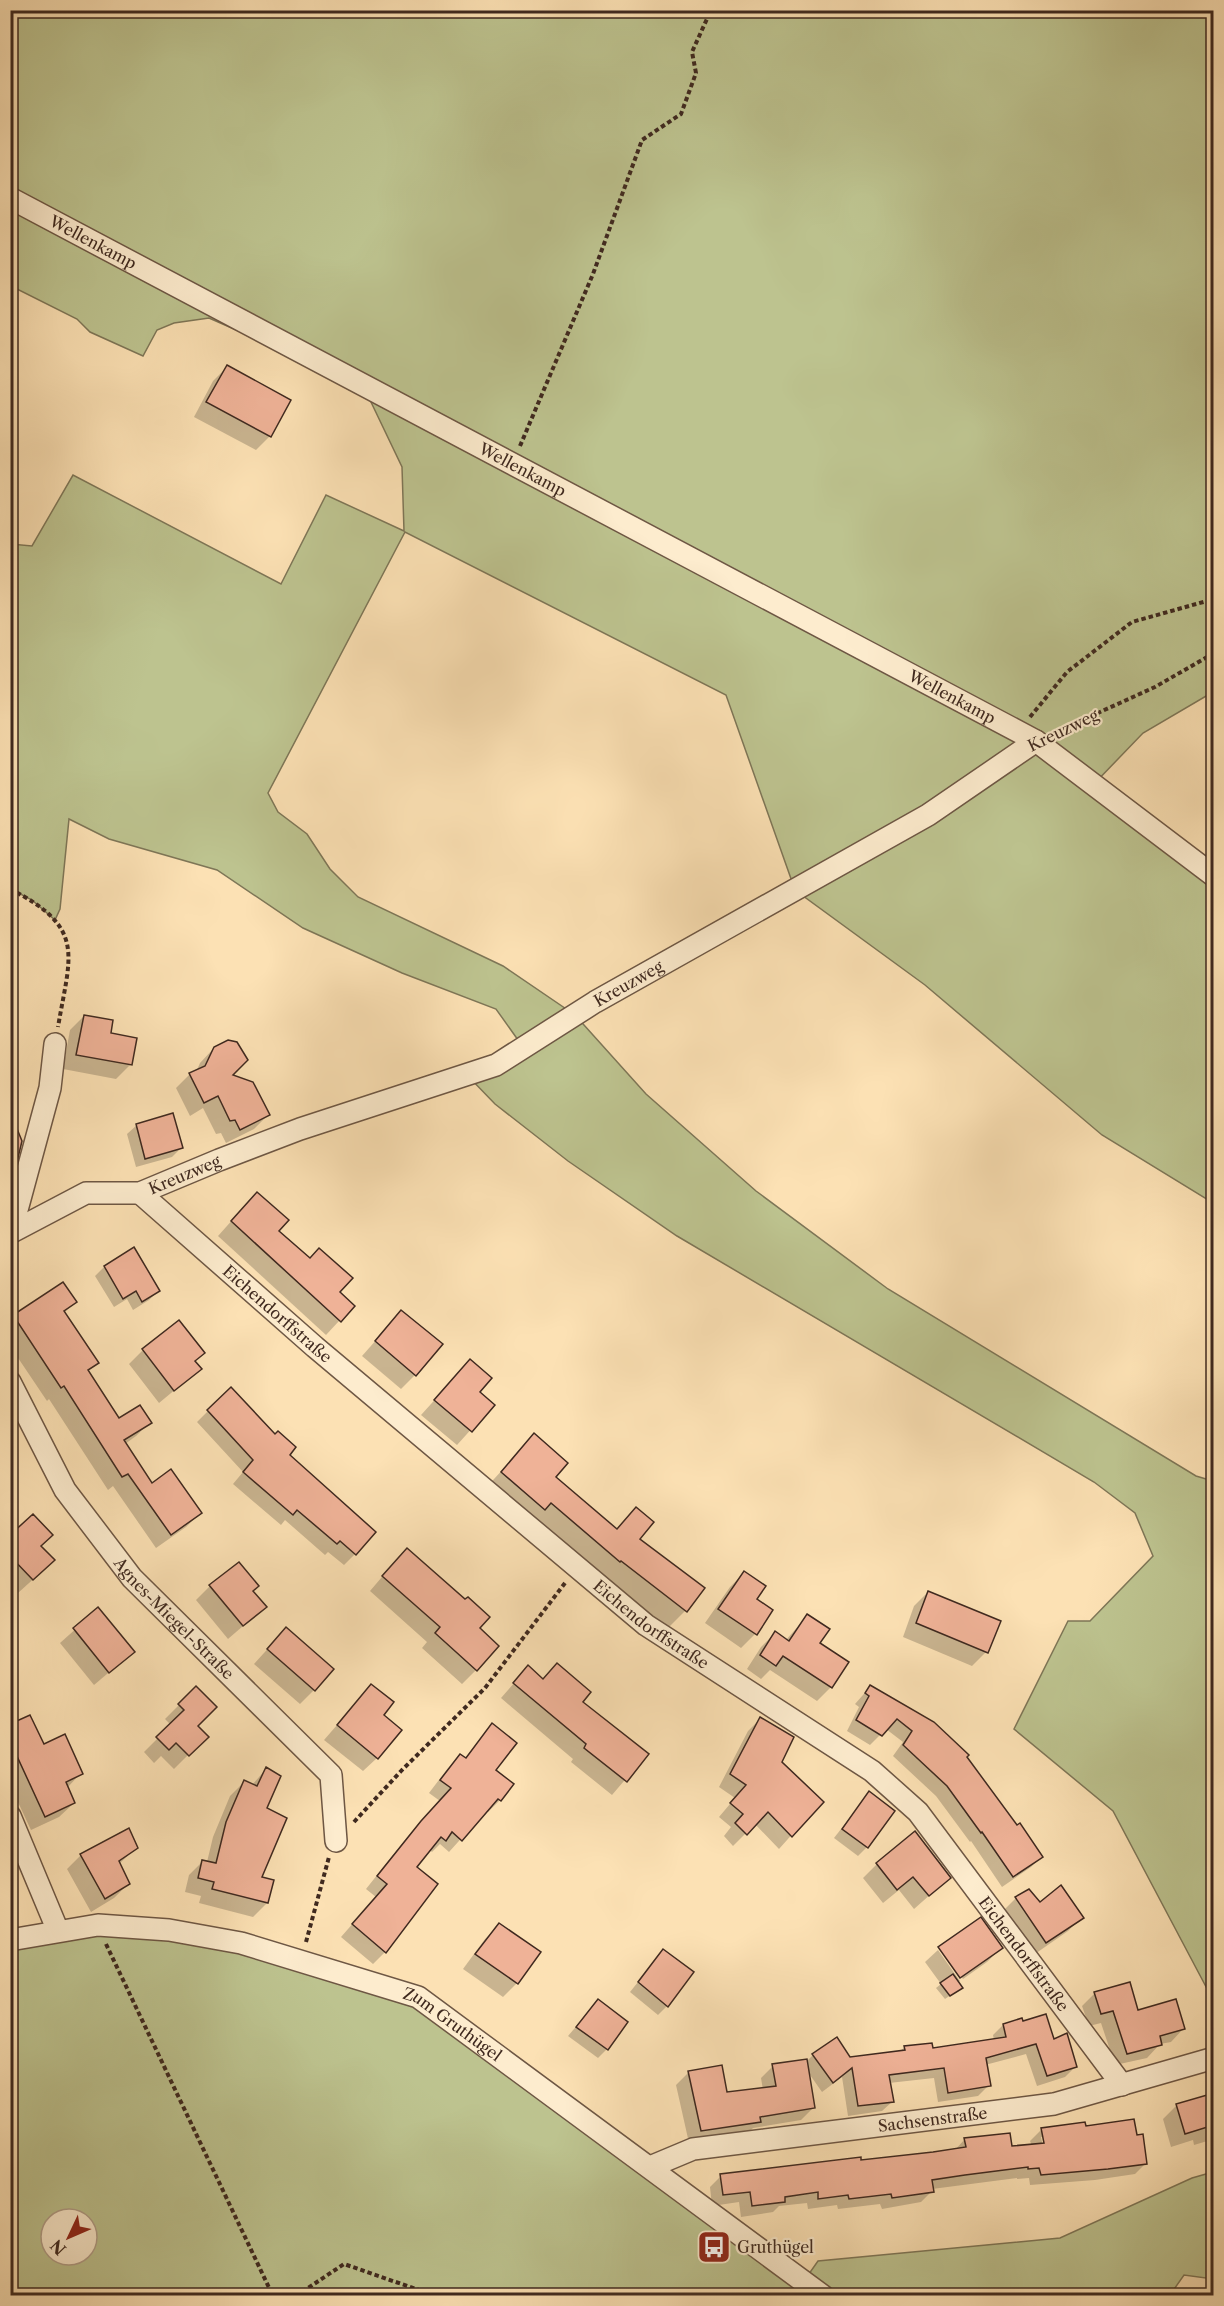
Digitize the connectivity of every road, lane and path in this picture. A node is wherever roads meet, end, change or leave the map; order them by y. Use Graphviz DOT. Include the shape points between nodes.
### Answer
graph roads {
  1 [pos="711,10"];
  2 [pos="10,198"];
  3 [pos="513,463"];
  4 [pos="1214,599"];
  5 [pos="1214,653"];
  6 [pos="1027,736"];
  7 [pos="1214,876"];
  8 [pos="10,889"];
  9 [pos="55,1044"];
  10 [pos="140,1193"];
  11 [pos="11,1232"];
  12 [pos="10,1382"];
  13 [pos="577,1568"];
  14 [pos="10,1816"];
  15 [pos="336,1841"];
  16 [pos="98,1926"];
  17 [pos="58,1931"];
  18 [pos="10,1940"];
  19 [pos="300,1961"];
  20 [pos="1214,2058"];
  21 [pos="1122,2085"];
  22 [pos="650,2167"];
  23 [pos="273,2295"];
  24 [pos="296,2295"];
  25 [pos="436,2295"];
  26 [pos="823,2295"];
  1 -- 3 [label="path" via="692,52 696,73 681,114 642,140 593,274"];
  2 -- 3 [label="street, Wellenkamp"];
  3 -- 6 [label="street, Wellenkamp"];
  4 -- 6 [label="path" via="1132,622 1067,672"];
  5 -- 6 [label="path, Kreuzweg" via="1155,687"];
  6 -- 7 [label="street, Wellenkamp"];
  6 -- 10 [label="street, Kreuzweg" via="927,815 595,1002 496,1065 300,1129"];
  8 -- 9 [label="path" via="32,900 55,920 68,942 70,962"];
  9 -- 11 [label="street" via="50,1088"];
  10 -- 11 [label="street, Kreuzweg" via="86,1193"];
  10 -- 13 [label="street, Eichendorffstraße"];
  12 -- 15 [label="street, Agnes-Miegel-Straße" via="65,1490 132,1578 331,1775"];
  13 -- 15 [label="path" via="485,1688"];
  13 -- 21 [label="street, Eichendorffstraße" via="646,1625 872,1771 918,1812"];
  14 -- 17 [label="street"];
  15 -- 19 [label="path"];
  16 -- 17 [label="street, Zum Gruthügel"];
  16 -- 19 [label="street, Zum Gruthügel" via="169,1930 241,1943"];
  16 -- 23 [label="path"];
  17 -- 18 [label="street, Zum Gruthügel"];
  19 -- 22 [label="street, Zum Gruthügel" via="418,1997"];
  20 -- 21 [label="street, Sachsenstraße"];
  21 -- 22 [label="street, Sachsenstraße" via="1053,2104 693,2149"];
  22 -- 26 [label="street, Zum Gruthügel"];
  24 -- 25 [label="path" via="344,2265"];
}
